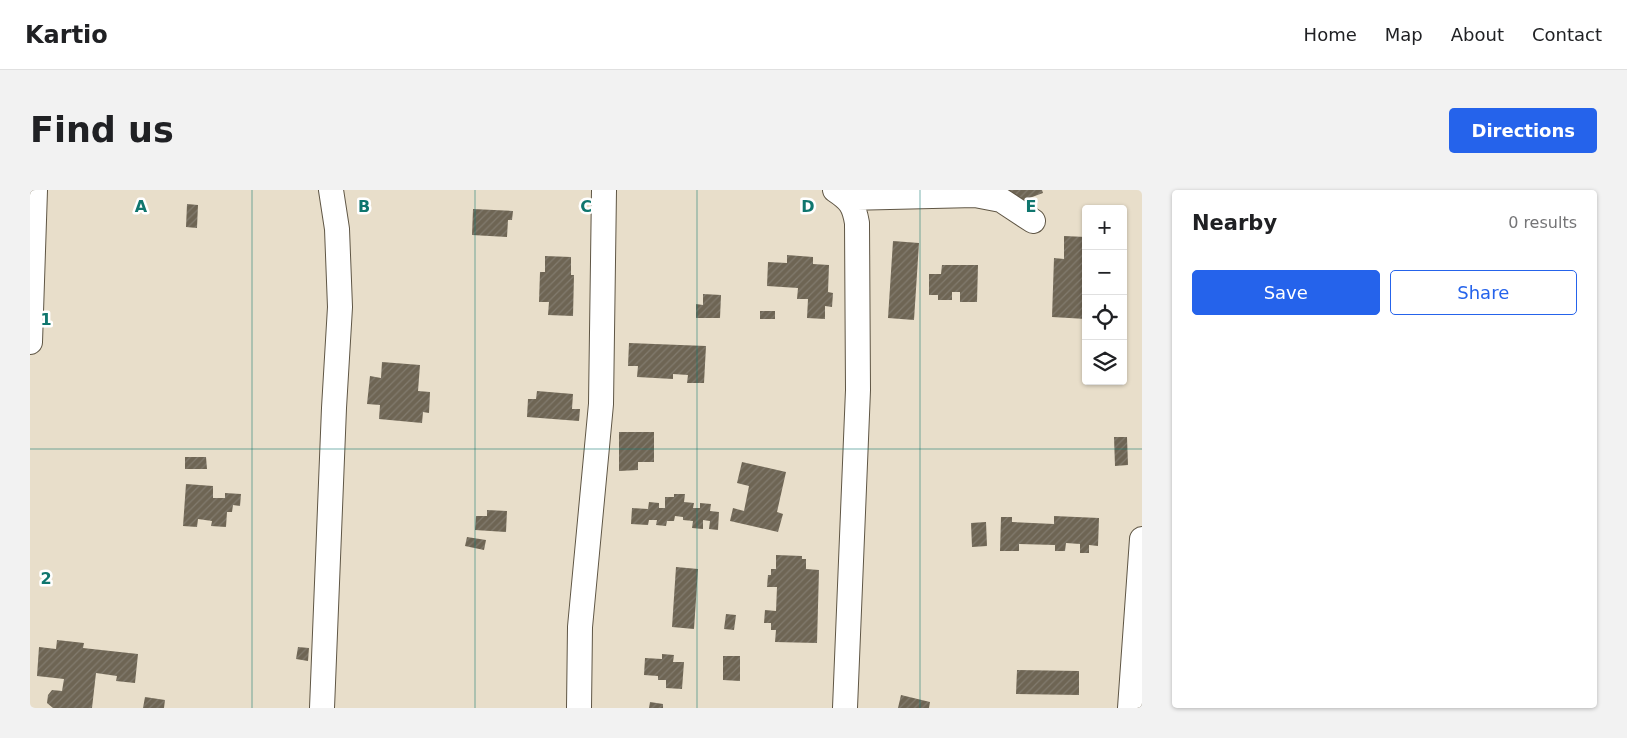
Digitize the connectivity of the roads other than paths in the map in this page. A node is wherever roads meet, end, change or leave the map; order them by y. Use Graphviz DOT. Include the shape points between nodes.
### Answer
graph roads {
  1 [pos="35,190"];
  2 [pos="331,190"];
  3 [pos="604,190"];
  4 [pos="841,194"];
  5 [pos="1033,221"];
  6 [pos="30,342"];
  7 [pos="1142,539"];
  8 [pos="1141,570"];
  9 [pos="322,708"];
  10 [pos="579,708"];
  11 [pos="845,708"];
  12 [pos="1130,708"];
  1 -- 6 [label="street"];
  2 -- 9 [label="street" via="337,229 340,307"];
  3 -- 10 [label="street" via="601,404 580,627"];
  4 -- 5 [label="street" via="975,195 1001,200"];
  4 -- 11 [label="street" via="854,209 858,223 858,390"];
  7 -- 8 [label="street"];
  8 -- 12 [label="street"];
}
